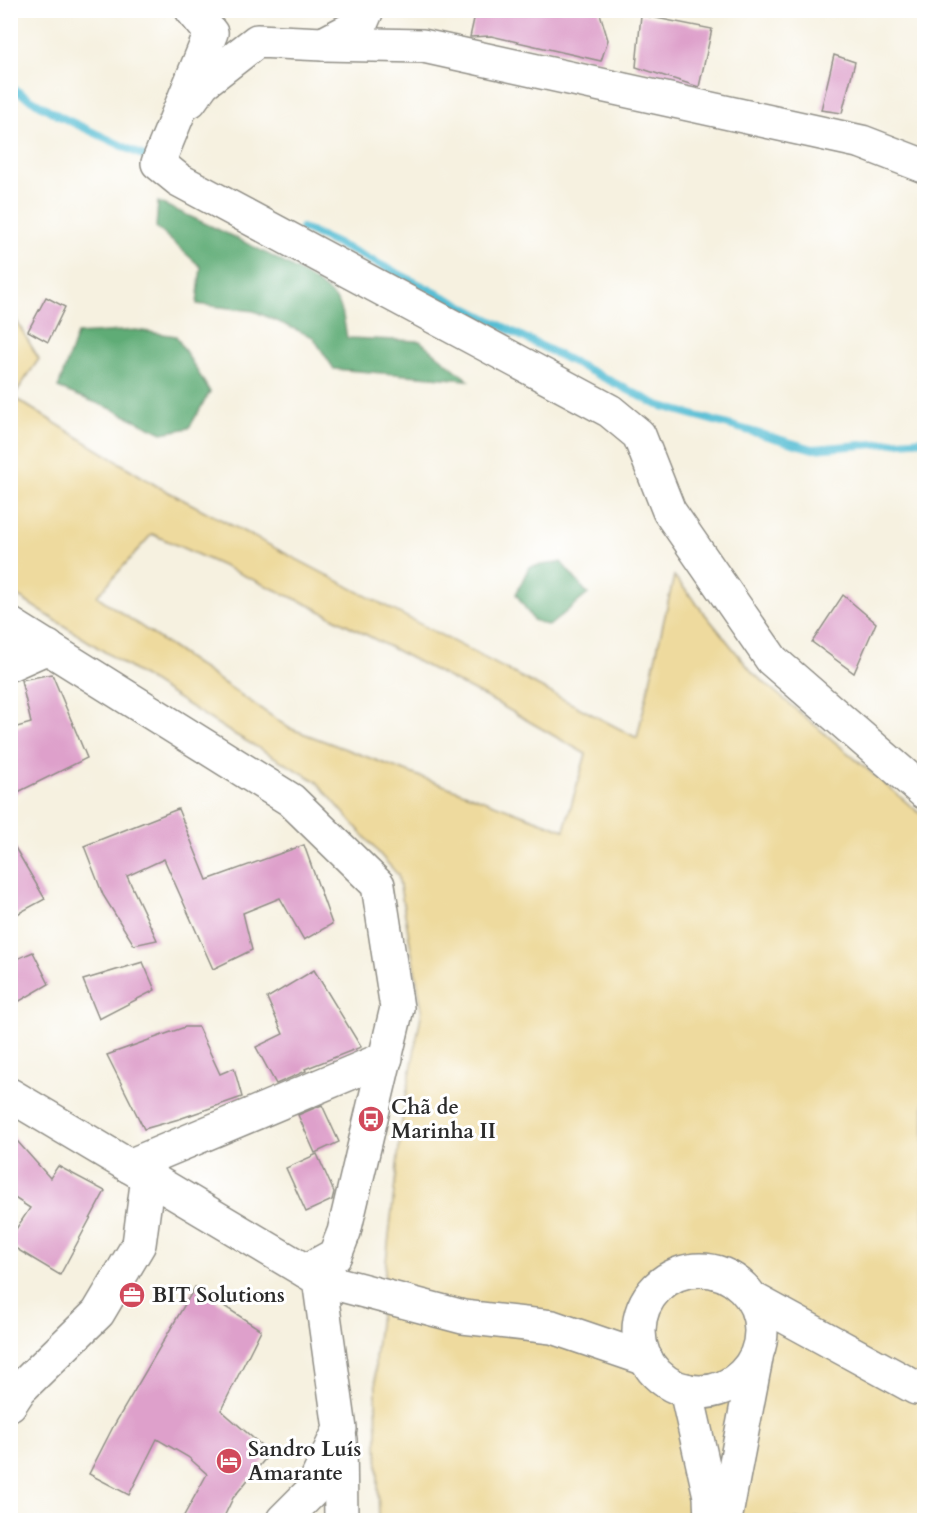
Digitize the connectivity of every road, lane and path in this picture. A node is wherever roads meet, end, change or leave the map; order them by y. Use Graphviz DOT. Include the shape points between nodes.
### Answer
graph roads {
  1 [pos="192,10"];
  2 [pos="367,10"];
  3 [pos="323,44"];
  4 [pos="176,120"];
  5 [pos="924,166"];
  6 [pos="10,624"];
  7 [pos="48,647"];
  8 [pos="10,664"];
  9 [pos="924,792"];
  10 [pos="386,1058"];
  11 [pos="10,1095"];
  12 [pos="139,1171"];
  13 [pos="344,1232"];
  14 [pos="312,1275"];
  15 [pos="361,1292"];
  16 [pos="753,1299"];
  17 [pos="756,1358"];
  18 [pos="646,1359"];
  19 [pos="924,1389"];
  20 [pos="686,1390"];
  21 [pos="10,1404"];
  22 [pos="340,1429"];
  23 [pos="283,1521"];
  24 [pos="341,1521"];
  25 [pos="711,1521"];
  26 [pos="725,1521"];
  1 -- 4 [label="street" via="211,33"];
  2 -- 3 [label="street" via="362,24"];
  3 -- 4 [label="street" via="257,41 203,83"];
  3 -- 5 [label="street" via="423,46 862,142"];
  4 -- 9 [label="street" via="158,163 179,180 610,411 639,435 669,511 772,660"];
  6 -- 7 [label="street"];
  7 -- 8 [label="street"];
  7 -- 10 [label="street" via="291,800 378,885 397,1008"];
  10 -- 12 [label="street"];
  10 -- 13 [label="street"];
  11 -- 12 [label="street"];
  12 -- 14 [label="street"];
  12 -- 21 [label="street" via="140,1244 98,1313 20,1389"];
  13 -- 14 [label="street" via="335,1256"];
  13 -- 15 [label="street"];
  14 -- 15 [label="street"];
  14 -- 22 [label="street"];
  15 -- 18 [label="street" via="463,1317 552,1327"];
  16 -- 17 [label="street" via="760,1318"];
  16 -- 18 [label="street" via="737,1281 715,1271 692,1269 670,1277 652,1292 641,1313 639,1336"];
  16 -- 19 [label="street"];
  17 -- 20 [label="street" via="727,1387 707,1392"];
  17 -- 26 [label="street"];
  18 -- 20 [label="street" via="670,1384"];
  20 -- 25 [label="street" via="710,1497"];
  22 -- 23 [label="street" via="311,1492"];
  22 -- 24 [label="street"];
}
